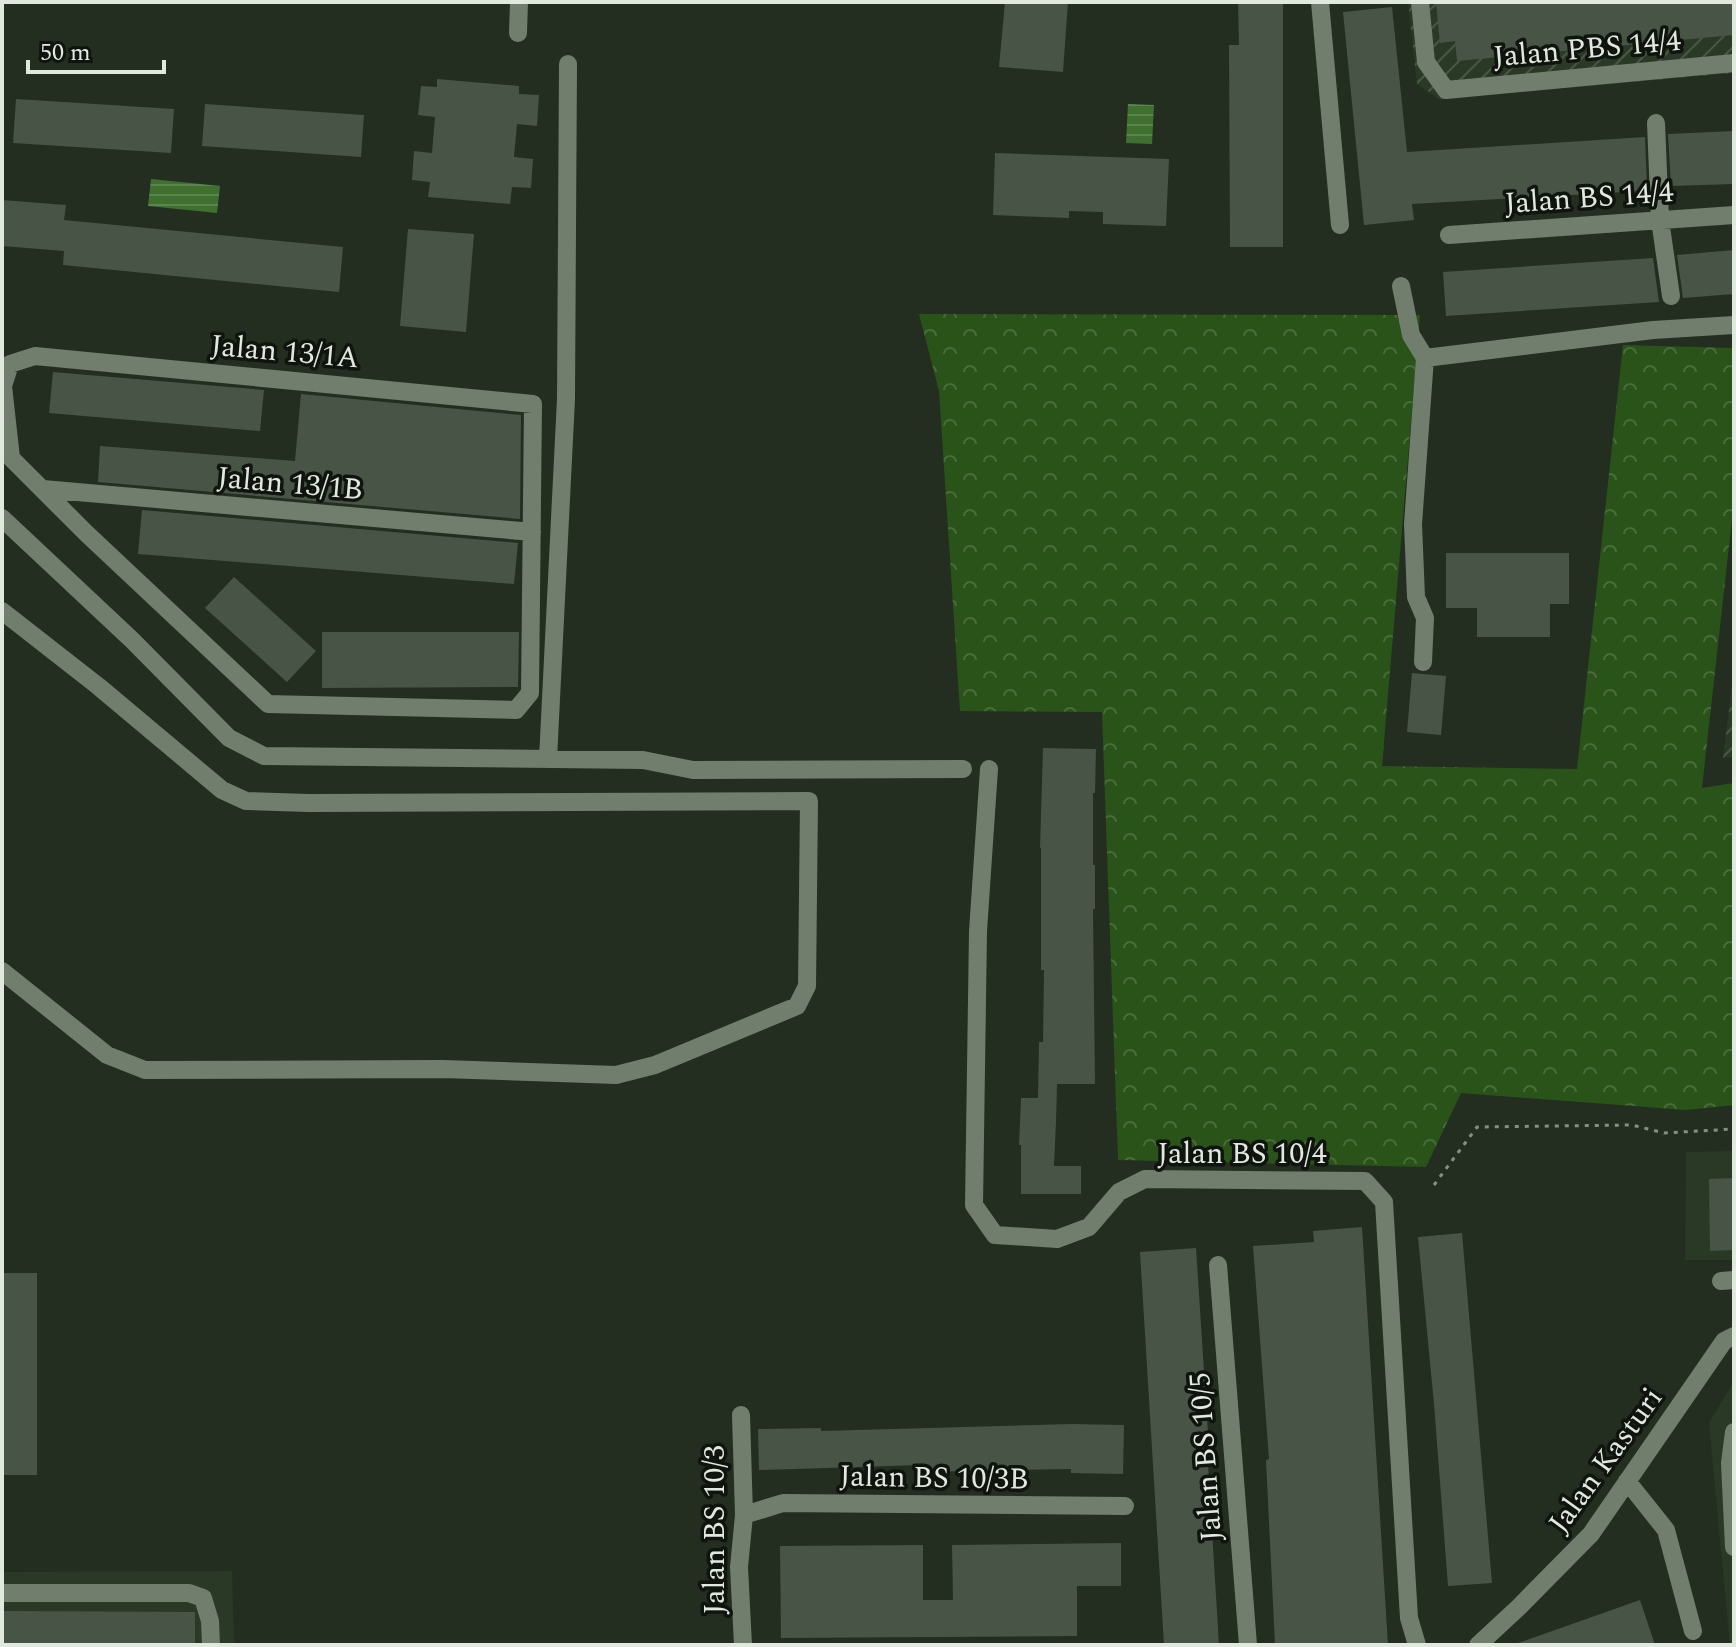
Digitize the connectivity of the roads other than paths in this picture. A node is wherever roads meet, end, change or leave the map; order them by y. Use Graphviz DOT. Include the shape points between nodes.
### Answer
graph roads {
  1 [pos="519,2"];
  2 [pos="1320,2"];
  3 [pos="1420,2"];
  4 [pos="518,33"];
  5 [pos="1734,63"];
  6 [pos="568,64"];
  7 [pos="1656,123"];
  8 [pos="1734,215"];
  9 [pos="1660,220"];
  10 [pos="1340,225"];
  11 [pos="1449,235"];
  12 [pos="1401,286"];
  13 [pos="1671,296"];
  14 [pos="1734,325"];
  15 [pos="1425,358"];
  16 [pos="2,386"];
  17 [pos="43,489"];
  18 [pos="2,518"];
  19 [pos="532,532"];
  20 [pos="2,611"];
  21 [pos="1423,662"];
  22 [pos="548,759"];
  23 [pos="963,769"];
  24 [pos="989,769"];
  25 [pos="2,971"];
  26 [pos="1218,1265"];
  27 [pos="1734,1336"];
  28 [pos="741,1415"];
  29 [pos="1734,1432"];
  30 [pos="1627,1481"];
  31 [pos="1732,1490"];
  32 [pos="1125,1506"];
  33 [pos="744,1515"];
  34 [pos="1734,1547"];
  35 [pos="2,1593"];
  36 [pos="1693,1631"];
  37 [pos="211,1645"];
  38 [pos="743,1645"];
  39 [pos="1248,1645"];
  40 [pos="1417,1645"];
  41 [pos="1478,1645"];
  1 -- 4 [label="street"];
  2 -- 10 [label="street"];
  3 -- 5 [label="street, Jalan PBS 14/4" via="1426,62 1446,90"];
  6 -- 22 [label="street" via="566,399"];
  7 -- 9 [label="street"];
  8 -- 9 [label="street, Jalan BS 14/4"];
  9 -- 11 [label="street, Jalan BS 14/4"];
  9 -- 13 [label="street"];
  12 -- 15 [label="street" via="1411,335"];
  14 -- 15 [label="street"];
  15 -- 21 [label="street" via="1413,524 1416,597 1425,618"];
  16 -- 17 [label="street" via="11,458"];
  16 -- 19 [label="street, Jalan 13/1A" via="10,364 35,356 530,403"];
  17 -- 19 [label="street, Jalan 13/1B"];
  17 -- 19 [label="street" via="268,704 516,710 530,693"];
  18 -- 22 [label="street" via="229,738 264,756"];
  20 -- 25 [label="street" via="222,790 246,801 809,801 807,986 797,1006 655,1065 616,1075 443,1069 145,1070 107,1055"];
  22 -- 23 [label="street" via="643,760 693,770"];
  24 -- 40 [label="street, Jalan BS 10/4" via="978,931 974,1205 995,1235 1057,1239 1089,1227 1119,1192 1145,1179 1365,1181 1384,1202 1409,1618"];
  26 -- 39 [label="street, Jalan BS 10/5"];
  27 -- 30 [label="street, Jalan Kasturi" via="1724,1341"];
  28 -- 33 [label="street, Jalan BS 10/3"];
  29 -- 31 [label="street"];
  30 -- 36 [label="street" via="1666,1530"];
  30 -- 41 [label="street, Jalan Kasturi" via="1591,1534"];
  31 -- 34 [label="street"];
  32 -- 33 [label="street, Jalan BS 10/3B" via="783,1503"];
  33 -- 38 [label="street, Jalan BS 10/3" via="739,1567"];
  35 -- 37 [label="street" via="189,1593 203,1598"];
}
